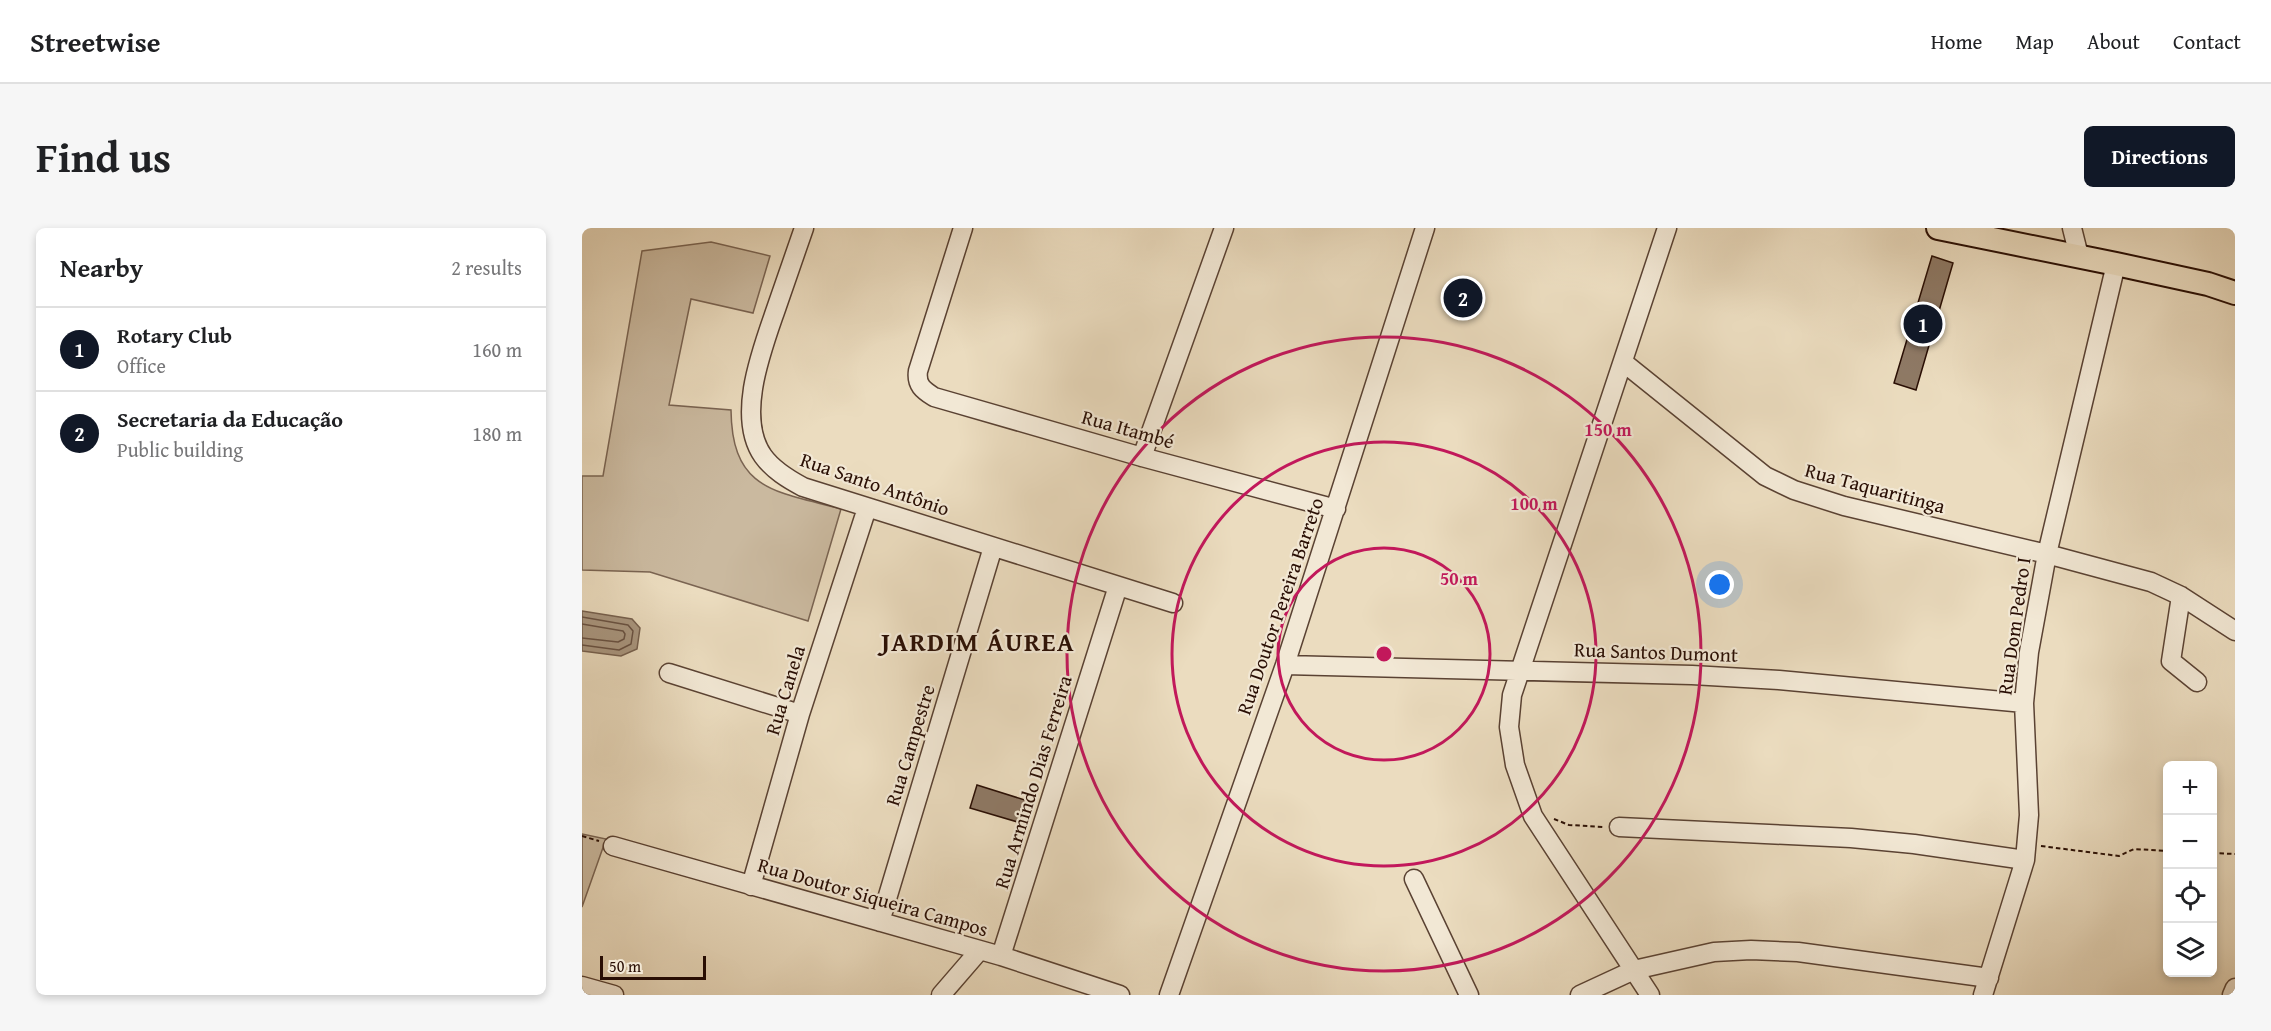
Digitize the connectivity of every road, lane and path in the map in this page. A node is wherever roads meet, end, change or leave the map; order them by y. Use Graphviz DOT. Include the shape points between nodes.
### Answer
graph roads {
  1 [pos="804,228"];
  2 [pos="963,228"];
  3 [pos="1224,228"];
  4 [pos="1425,228"];
  5 [pos="1667,228"];
  6 [pos="1938,228"];
  7 [pos="2072,228"];
  8 [pos="2079,256"];
  9 [pos="2116,264"];
  10 [pos="2235,293"];
  11 [pos="1623,362"];
  12 [pos="1142,457"];
  13 [pos="867,508"];
  14 [pos="1336,509"];
  15 [pos="993,547"];
  16 [pos="2047,554"];
  17 [pos="1118,586"];
  18 [pos="2181,596"];
  19 [pos="1173,603"];
  20 [pos="2235,631"];
  21 [pos="1285,665"];
  22 [pos="1520,671"];
  23 [pos="669,673"];
  24 [pos="2197,682"];
  25 [pos="2024,703"];
  26 [pos="800,714"];
  27 [pos="1533,816"];
  28 [pos="1619,827"];
  29 [pos="613,846"];
  30 [pos="2163,850"];
  31 [pos="2027,852"];
  32 [pos="2217,853"];
  33 [pos="2235,854"];
  34 [pos="1414,879"];
  35 [pos="751,886"];
  36 [pos="880,922"];
  37 [pos="979,951"];
  38 [pos="1001,957"];
  39 [pos="1634,970"];
  40 [pos="582,986"];
  41 [pos="1986,987"];
  42 [pos="2235,987"];
  43 [pos="614,995"];
  44 [pos="941,995"];
  45 [pos="1120,995"];
  46 [pos="1169,995"];
  47 [pos="1469,995"];
  48 [pos="1580,995"];
  49 [pos="1650,995"];
  50 [pos="2232,995"];
  1 -- 13 [label="street, Rua Santo Antônio" via="756,369 754,434 763,456 783,476 802,487"];
  2 -- 12 [label="street, Rua Itambé" via="917,379 925,392"];
  3 -- 12 [label="street"];
  4 -- 14 [label="street, Rua Doutor Pereira Barreto"];
  5 -- 11 [label="street"];
  6 -- 8 [label="main road"];
  7 -- 8 [label="street"];
  8 -- 9 [label="main road"];
  9 -- 10 [label="main road"];
  9 -- 16 [label="street, Rua Dom Pedro I"];
  11 -- 16 [label="street, Rua Taquaritinga" via="1765,476 1794,490 1844,506"];
  11 -- 22 [label="street"];
  12 -- 14 [label="street, Rua Itambé"];
  13 -- 15 [label="street, Rua Santo Antônio"];
  13 -- 26 [label="street, Rua Canela"];
  14 -- 21 [label="street, Rua Doutor Pereira Barreto"];
  15 -- 17 [label="street, Rua Santo Antônio"];
  15 -- 36 [label="street, Rua Campestre"];
  16 -- 18 [label="street, Rua Taquaritinga" via="2151,582"];
  16 -- 25 [label="street, Rua Dom Pedro I"];
  17 -- 19 [label="street, Rua Santo Antônio"];
  17 -- 38 [label="street, Rua Armindo Dias Ferreira"];
  18 -- 20 [label="street, Rua Taquaritinga"];
  18 -- 24 [label="street" via="2171,661"];
  21 -- 22 [label="street, Rua Santos Dumont"];
  21 -- 46 [label="street, Rua Doutor Pereira Barreto"];
  22 -- 25 [label="street, Rua Santos Dumont" via="1779,680"];
  22 -- 27 [label="street" via="1512,695 1509,727 1515,765"];
  23 -- 26 [label="street"];
  25 -- 31 [label="street, Rua Dom Pedro I"];
  26 -- 35 [label="street, Rua Canela"];
  27 -- 28 [label="path" via="1569,825"];
  27 -- 39 [label="street"];
  28 -- 31 [label="street" via="1851,838"];
  29 -- 35 [label="street, Rua Doutor Siqueira Campos"];
  30 -- 31 [label="path" via="2133,849 2119,856"];
  31 -- 41 [label="street, Rua Dom Pedro I"];
  32 -- 33 [label="path"];
  34 -- 47 [label="street"];
  35 -- 36 [label="street, Rua Doutor Siqueira Campos"];
  36 -- 37 [label="street, Rua Doutor Siqueira Campos"];
  37 -- 38 [label="street, Rua Doutor Siqueira Campos"];
  37 -- 44 [label="street"];
  38 -- 45 [label="street, Rua Doutor Siqueira Campos"];
  39 -- 41 [label="street" via="1714,952 1798,952"];
  39 -- 48 [label="street"];
  39 -- 49 [label="street"];
  40 -- 43 [label="street"];
  42 -- 50 [label="street"];
}
